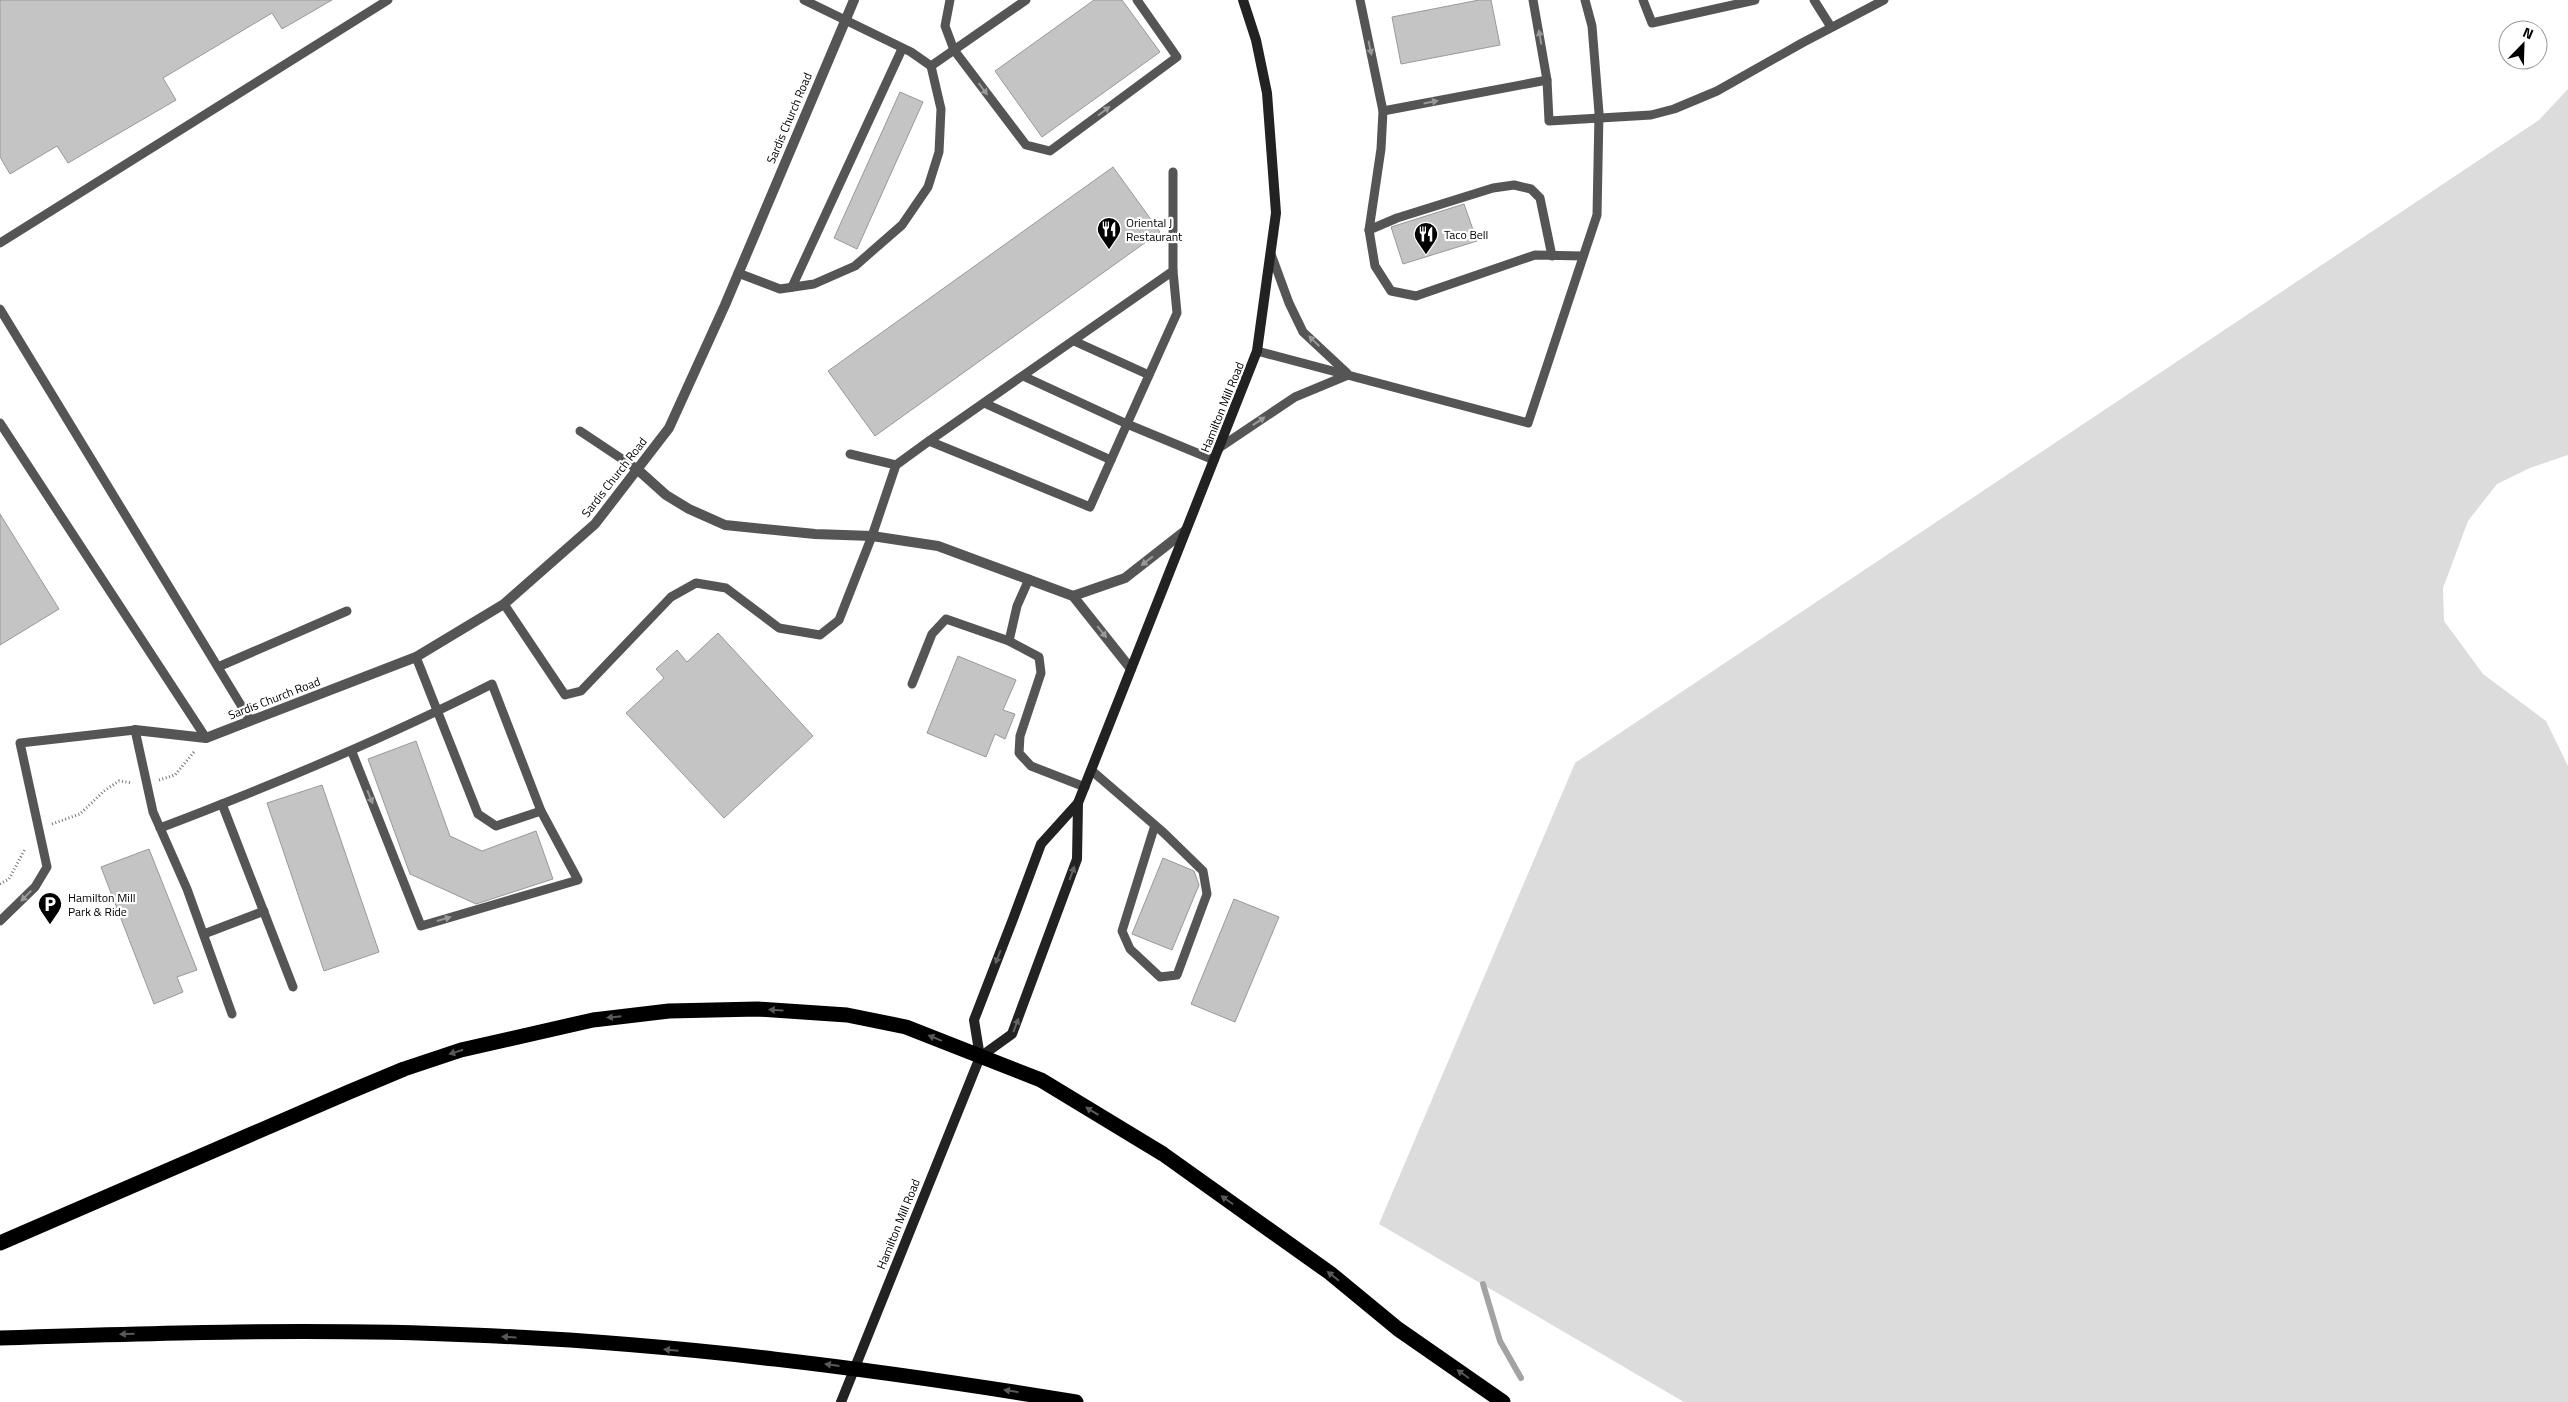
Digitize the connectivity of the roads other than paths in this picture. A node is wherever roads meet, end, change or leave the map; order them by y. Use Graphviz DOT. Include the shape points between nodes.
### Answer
graph roads {
  1 [pos="388,0"];
  2 [pos="804,0"];
  3 [pos="854,0"];
  4 [pos="950,0"];
  5 [pos="1026,0"];
  6 [pos="1137,0"];
  7 [pos="1244,0"];
  8 [pos="1360,0"];
  9 [pos="1533,0"];
  10 [pos="1586,0"];
  11 [pos="1643,0"];
  12 [pos="1755,0"];
  13 [pos="1814,0"];
  14 [pos="1884,0"];
  15 [pos="844,20"];
  16 [pos="1831,27"];
  17 [pos="902,48"];
  18 [pos="954,50"];
  19 [pos="930,66"];
  20 [pos="1548,80"];
  21 [pos="1383,111"];
  22 [pos="1599,118"];
  23 [pos="1173,172"];
  24 [pos="1369,230"];
  25 [pos="0,242"];
  26 [pos="1270,254"];
  27 [pos="1552,256"];
  28 [pos="1583,256"];
  29 [pos="1173,271"];
  30 [pos="738,273"];
  31 [pos="792,287"];
  32 [pos="0,309"];
  33 [pos="1074,341"];
  34 [pos="1257,351"];
  35 [pos="1149,375"];
  36 [pos="1349,375"];
  37 [pos="1023,376"];
  38 [pos="984,403"];
  39 [pos="0,423"];
  40 [pos="1128,424"];
  41 [pos="580,431"];
  42 [pos="929,441"];
  43 [pos="1219,448"];
  44 [pos="850,454"];
  45 [pos="1111,460"];
  46 [pos="1214,460"];
  47 [pos="896,465"];
  48 [pos="637,469"];
  49 [pos="1185,531"];
  50 [pos="872,536"];
  51 [pos="1029,578"];
  52 [pos="1073,596"];
  53 [pos="504,604"];
  54 [pos="347,611"];
  55 [pos="1009,642"];
  56 [pos="416,657"];
  57 [pos="218,667"];
  58 [pos="1131,669"];
  59 [pos="912,684"];
  60 [pos="438,712"];
  61 [pos="250,720"];
  62 [pos="135,730"];
  63 [pos="206,738"];
  64 [pos="352,752"];
  65 [pos="1091,770"];
  66 [pos="1085,787"];
  67 [pos="1078,802"];
  68 [pos="222,804"];
  69 [pos="541,811"];
  70 [pos="1154,825"];
  71 [pos="160,828"];
  72 [pos="264,911"];
  73 [pos="0,921"];
  74 [pos="204,934"];
  75 [pos="294,987"];
  76 [pos="232,1014"];
  77 [pos="980,1057"];
  78 [pos="0,1244"];
  79 [pos="0,1338"];
  80 [pos="841,1402"];
  81 [pos="1076,1402"];
  82 [pos="1503,1402"];
  1 -- 25 [label="lane"];
  2 -- 15 [label="lane"];
  3 -- 15 [label="street, Sardis Church Road"];
  4 -- 18 [label="lane" via="945,26"];
  5 -- 18 [label="lane"];
  18 -- 6 [label="lane, one-way" via="1026,145 1050,150 1177,57"];
  7 -- 26 [label="main road, Hamilton Mill Road" via="1268,94 1276,213"];
  8 -- 21 [label="lane, one-way"];
  20 -- 9 [label="lane, one-way"];
  10 -- 22 [label="lane" via="1592,26"];
  11 -- 12 [label="lane" via="1652,23"];
  13 -- 16 [label="lane"];
  14 -- 16 [label="lane"];
  15 -- 17 [label="lane"];
  15 -- 30 [label="street, Sardis Church Road"];
  16 -- 22 [label="lane" via="1717,91 1674,109 1652,115"];
  17 -- 19 [label="lane"];
  17 -- 31 [label="lane"];
  18 -- 19 [label="lane"];
  19 -- 31 [label="lane" via="941,109 939,152 928,187 902,225 855,266 814,284"];
  21 -- 20 [label="lane, one-way"];
  20 -- 22 [label="lane" via="1549,121"];
  21 -- 24 [label="lane"];
  22 -- 28 [label="lane" via="1597,215"];
  23 -- 29 [label="lane"];
  24 -- 27 [label="lane" via="1375,266 1391,291 1416,296 1534,255"];
  24 -- 27 [label="lane" via="1493,188 1514,185 1531,189 1540,198"];
  26 -- 34 [label="main road, Hamilton Mill Road"];
  36 -- 26 [label="lane, one-way" via="1303,332"];
  27 -- 28 [label="lane"];
  28 -- 36 [label="lane" via="1528,423"];
  29 -- 33 [label="lane"];
  29 -- 35 [label="lane" via="1177,313"];
  30 -- 31 [label="lane" via="780,289"];
  30 -- 48 [label="street, Sardis Church Road" via="669,428"];
  32 -- 57 [label="lane"];
  33 -- 35 [label="lane"];
  33 -- 37 [label="lane"];
  34 -- 36 [label="lane"];
  34 -- 43 [label="main road, Hamilton Mill Road"];
  35 -- 40 [label="lane"];
  43 -- 36 [label="lane, one-way" via="1295,397"];
  37 -- 38 [label="lane"];
  37 -- 40 [label="lane"];
  38 -- 42 [label="lane"];
  38 -- 45 [label="lane"];
  39 -- 63 [label="lane"];
  40 -- 45 [label="lane"];
  40 -- 46 [label="lane"];
  41 -- 48 [label="lane"];
  42 -- 45 [label="lane" via="1090,507"];
  42 -- 47 [label="lane"];
  43 -- 46 [label="main road, Hamilton Mill Road"];
  44 -- 47 [label="lane"];
  46 -- 49 [label="main road, Hamilton Mill Road"];
  47 -- 50 [label="lane"];
  48 -- 50 [label="street" via="688,509 725,525"];
  48 -- 53 [label="street, Sardis Church Road" via="595,524"];
  49 -- 52 [label="street, one-way" via="1125,578"];
  49 -- 58 [label="main road, Hamilton Mill Road"];
  50 -- 51 [label="street" via="938,546"];
  50 -- 53 [label="lane" via="839,620 820,635 778,628 726,588 696,583 671,597 581,691 565,695"];
  51 -- 52 [label="street"];
  51 -- 55 [label="lane" via="1017,606"];
  52 -- 58 [label="street, one-way"];
  53 -- 56 [label="street, Sardis Church Road"];
  54 -- 57 [label="lane"];
  55 -- 59 [label="lane" via="946,619 932,634"];
  55 -- 66 [label="lane" via="1039,657 1042,673 1020,736 1019,753 1031,766"];
  56 -- 60 [label="lane"];
  56 -- 61 [label="street, Sardis Church Road"];
  57 -- 61 [label="lane"];
  58 -- 65 [label="main road, Hamilton Mill Road"];
  60 -- 64 [label="lane"];
  60 -- 69 [label="lane" via="478,814 496,826"];
  60 -- 69 [label="lane" via="492,684"];
  61 -- 63 [label="street, Sardis Church Road"];
  62 -- 63 [label="street, Sardis Church Road"];
  62 -- 71 [label="lane" via="153,812"];
  62 -- 73 [label="lane, one-way" via="20,743 47,867 35,887"];
  64 -- 68 [label="lane"];
  64 -- 69 [label="lane, one-way" via="421,926 578,880"];
  65 -- 66 [label="main road, Hamilton Mill Road"];
  65 -- 70 [label="lane"];
  66 -- 67 [label="main road, Hamilton Mill Road"];
  67 -- 77 [label="main road, Hamilton Mill Road, one-way" via="1042,844 1009,927 974,1020"];
  77 -- 67 [label="main road, Hamilton Mill Road, one-way" via="1012,1034 1077,859"];
  68 -- 71 [label="lane"];
  68 -- 72 [label="lane"];
  70 -- 70 [label="lane" via="1203,872 1207,894 1177,975 1160,977 1130,949 1122,931"];
  71 -- 74 [label="lane"];
  72 -- 74 [label="lane"];
  72 -- 75 [label="lane"];
  74 -- 76 [label="lane"];
  77 -- 78 [label="highway, one-way" via="906,1027 847,1015 748,1010 669,1011 593,1020 461,1050 404,1069"];
  77 -- 80 [label="main road, Hamilton Mill Road"];
  82 -- 77 [label="highway, one-way" via="1163,1154 1041,1080"];
  81 -- 79 [label="highway, one-way" via="808,1362 472,1335 176,1332"];
}
